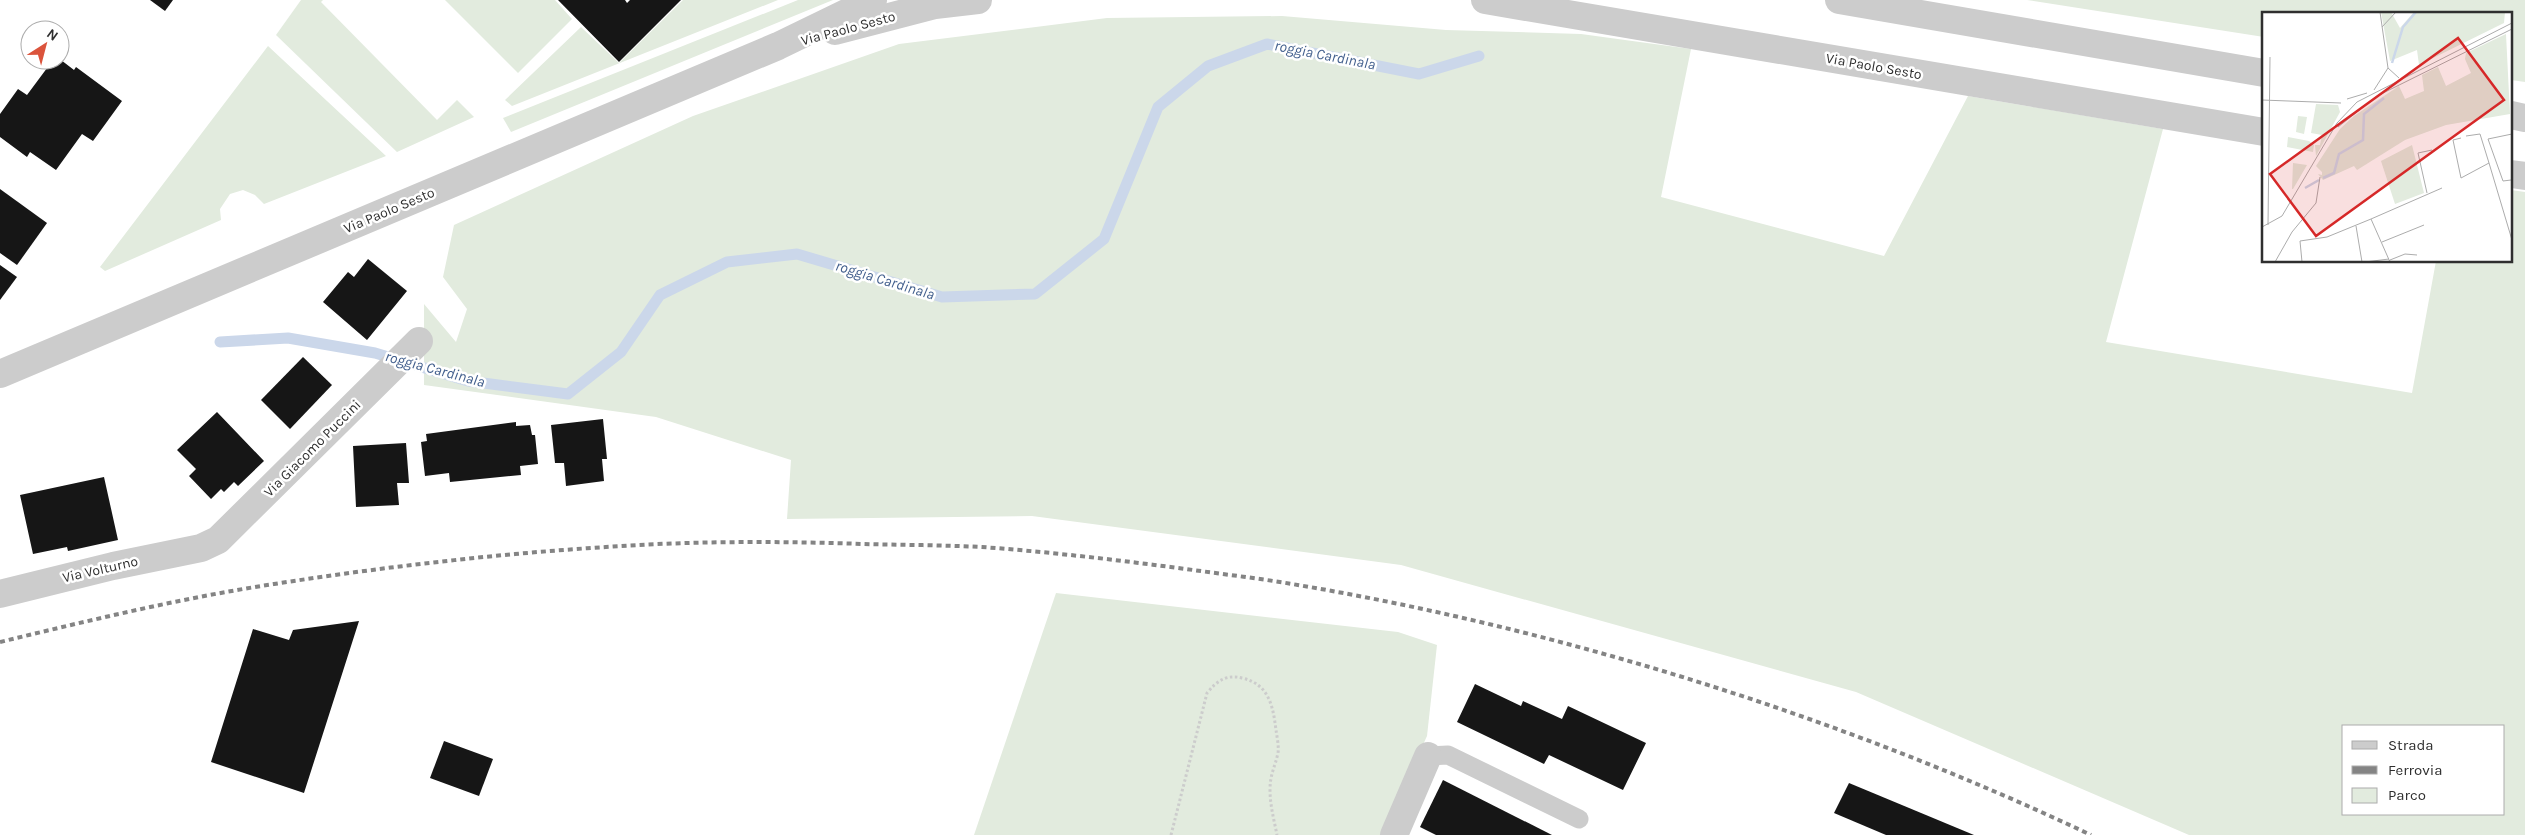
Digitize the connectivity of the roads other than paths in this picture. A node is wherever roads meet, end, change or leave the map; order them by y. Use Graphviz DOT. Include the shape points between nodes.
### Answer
graph roads {
  1 [pos="873,0"];
  2 [pos="978,0"];
  3 [pos="1485,0"];
  4 [pos="1839,0"];
  5 [pos="778,46"];
  6 [pos="2262,73"];
  7 [pos="2512,115"];
  8 [pos="2525,118"];
  9 [pos="2262,132"];
  10 [pos="2512,174"];
  11 [pos="2525,176"];
  12 [pos="419,341"];
  13 [pos="0,374"];
  14 [pos="201,548"];
  15 [pos="0,594"];
  16 [pos="1428,756"];
  17 [pos="1579,819"];
  18 [pos="1394,835"];
  1 -- 5 [label="street, Via Paolo Sesto"];
  2 -- 5 [label="street, Via Paolo Sesto" via="935,6"];
  3 -- 9 [label="street, Via Paolo Sesto"];
  4 -- 6 [label="street"];
  5 -- 13 [label="street, Via Paolo Sesto"];
  7 -- 8 [label="street"];
  10 -- 11 [label="street"];
  12 -- 14 [label="street, Via Giacomo Puccini" via="240,520 218,540"];
  14 -- 15 [label="street, Via Volturno"];
  16 -- 17 [label="lane" via="1448,756"];
  16 -- 18 [label="street"];
}
